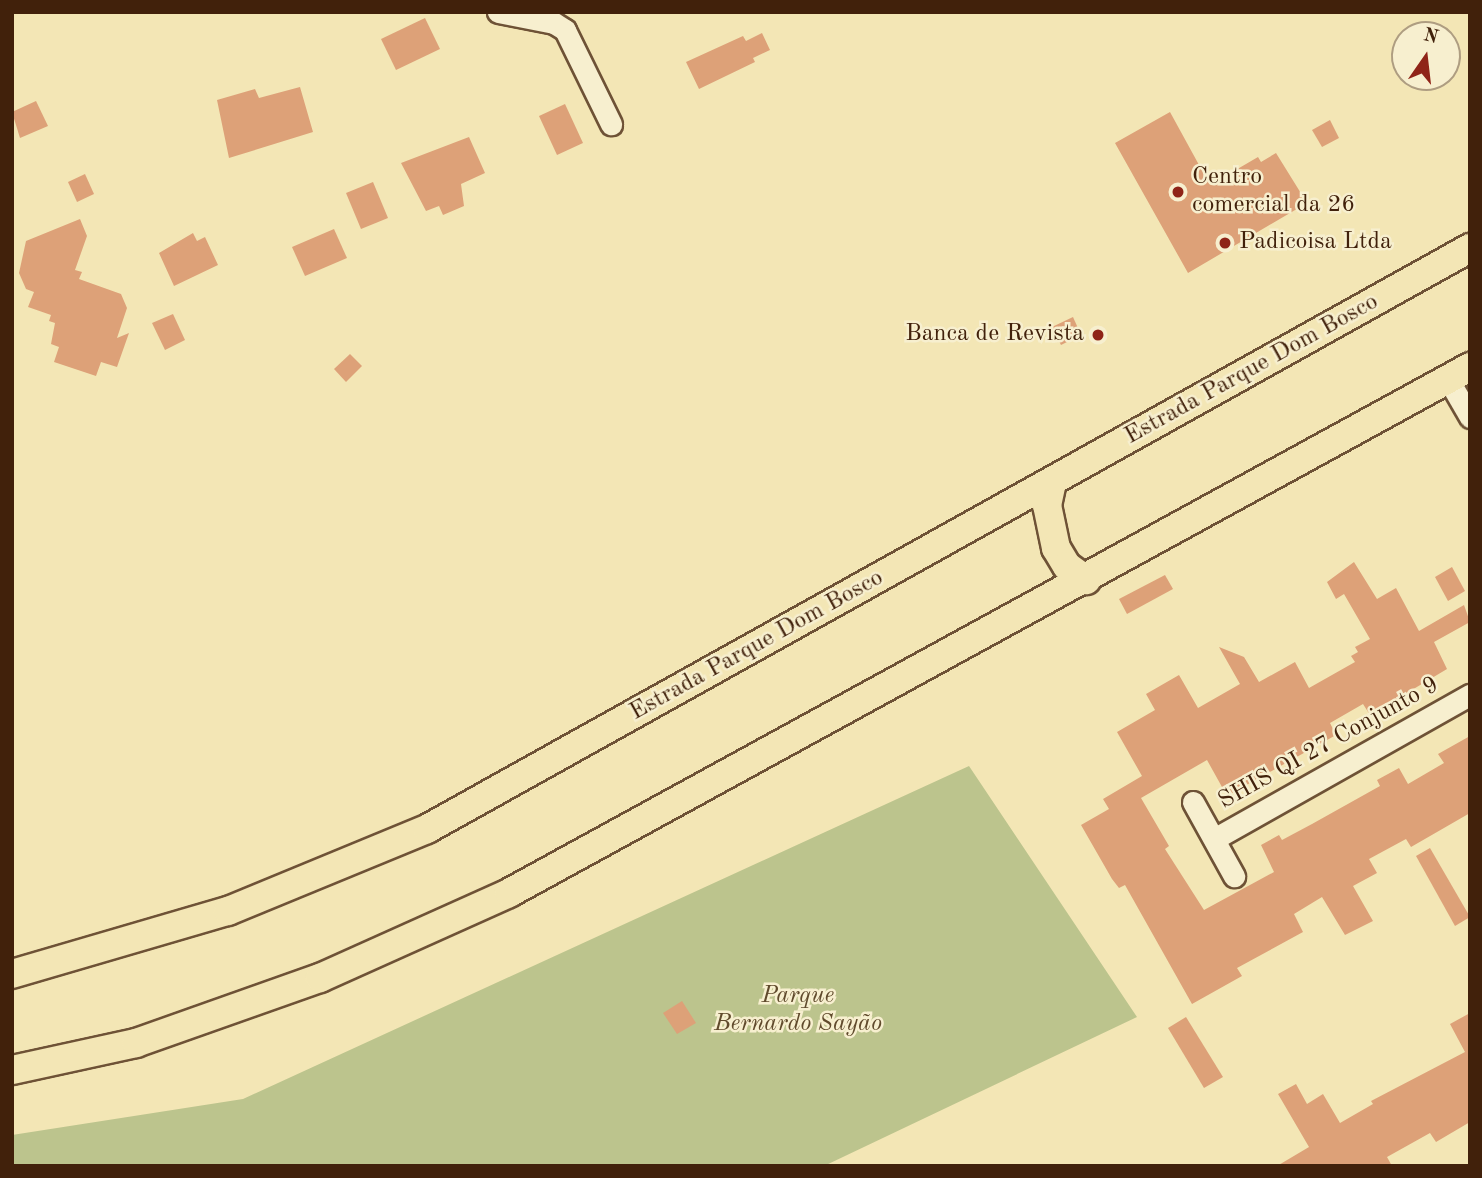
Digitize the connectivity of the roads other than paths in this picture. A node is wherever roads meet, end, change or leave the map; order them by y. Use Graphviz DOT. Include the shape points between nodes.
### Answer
graph roads {
  1 [pos="498,12"];
  2 [pos="611,124"];
  3 [pos="1470,248"];
  4 [pos="1459,373"];
  5 [pos="1470,417"];
  6 [pos="1052,482"];
  7 [pos="1086,580"];
  8 [pos="1470,695"];
  9 [pos="1193,802"];
  10 [pos="1214,839"];
  11 [pos="1234,876"];
  12 [pos="12,974"];
  13 [pos="12,1070"];
  1 -- 2 [label="street" via="554,23 565,30"];
  3 -- 6 [label="main road, Estrada Parque Dom Bosco"];
  4 -- 5 [label="street"];
  4 -- 7 [label="main road"];
  6 -- 7 [label="main road" via="1047,505 1056,548 1067,566"];
  6 -- 12 [label="main road, Estrada Parque Dom Bosco" via="427,829 228,911"];
  7 -- 13 [label="main road" via="509,893 320,978 136,1043"];
  8 -- 10 [label="street, SHIS QI 27 Conjunto 9"];
  9 -- 10 [label="street"];
  10 -- 11 [label="street"];
}
